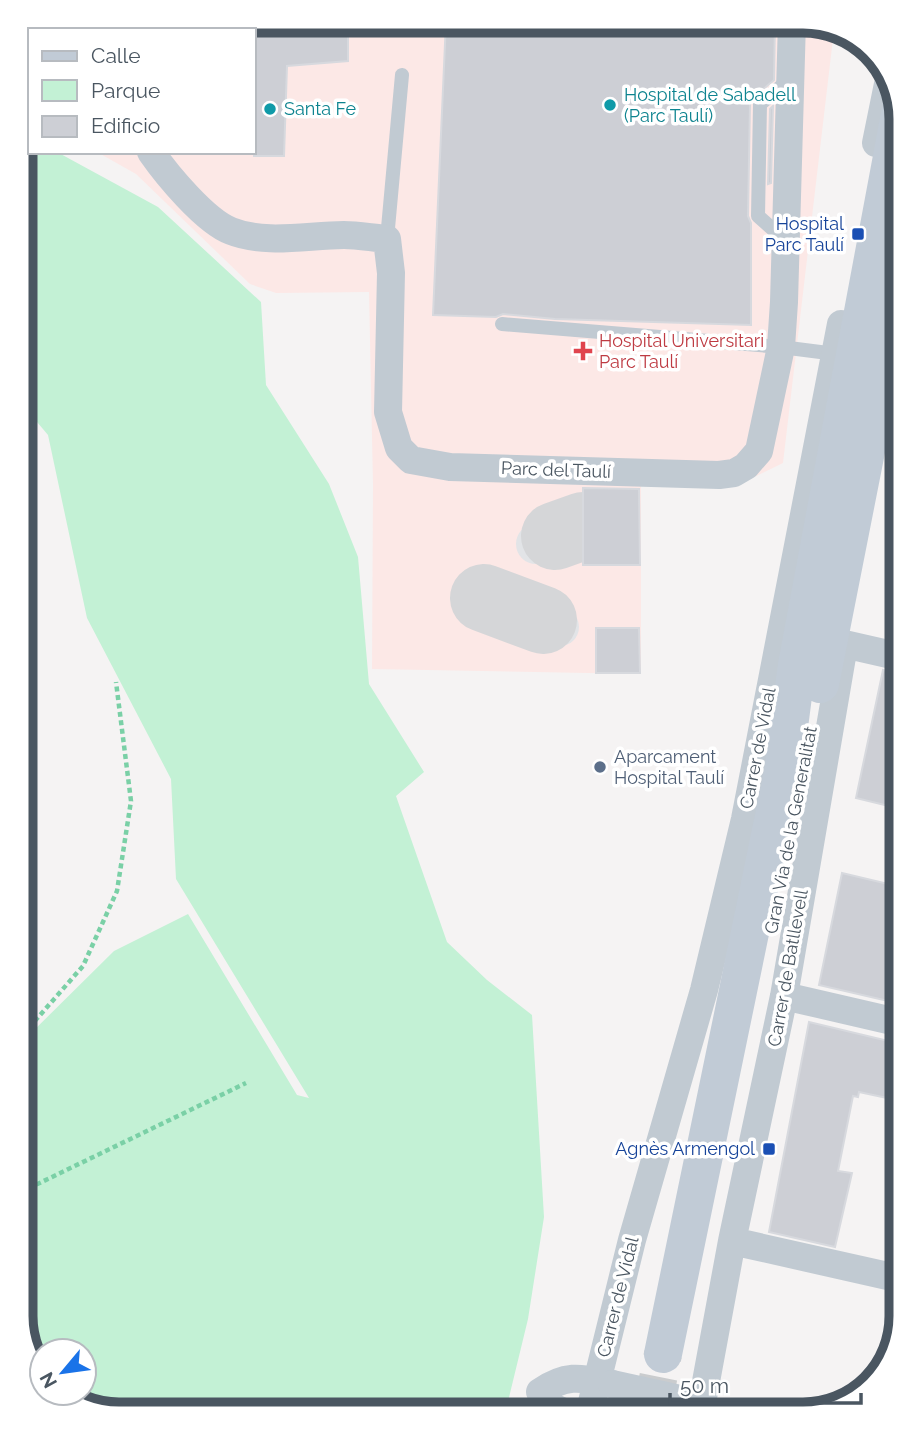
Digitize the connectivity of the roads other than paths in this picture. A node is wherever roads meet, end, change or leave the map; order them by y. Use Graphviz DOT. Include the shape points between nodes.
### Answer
graph roads {
  1 [pos="792,33"];
  2 [pos="402,75"];
  3 [pos="886,97"];
  4 [pos="152,154"];
  5 [pos="387,239"];
  6 [pos="889,301"];
  7 [pos="502,324"];
  8 [pos="780,347"];
  9 [pos="836,354"];
  10 [pos="889,417"];
  11 [pos="844,644"];
  12 [pos="889,654"];
  13 [pos="784,996"];
  14 [pos="889,1020"];
  15 [pos="732,1241"];
  16 [pos="889,1276"];
  17 [pos="674,1357"];
  18 [pos="604,1383"];
  19 [pos="540,1391"];
  20 [pos="595,1402"];
  21 [pos="680,1402"];
  22 [pos="705,1402"];
  1 -- 8 [label="street, Parc del Taulí"];
  2 -- 5 [label="lane"];
  3 -- 9 [label="street, Carrer de Vidal"];
  4 -- 5 [label="street" via="170,179 229,231 273,238 345,235"];
  5 -- 8 [label="street, Parc del Taulí" via="391,273 388,412 399,448 411,460 450,467 734,473 759,451"];
  6 -- 17 [label="street, Gran Via de la Generalitat" via="797,665 783,773"];
  7 -- 8 [label="lane"];
  8 -- 9 [label="lane"];
  9 -- 18 [label="street, Carrer de Vidal" via="745,819 704,990 636,1228"];
  10 -- 11 [label="street, Carrer de Batllevell"];
  11 -- 12 [label="street"];
  11 -- 13 [label="street, Carrer de Batllevell"];
  13 -- 14 [label="street"];
  13 -- 15 [label="street, Carrer de Batllevell"];
  15 -- 16 [label="street"];
  15 -- 22 [label="street, Carrer de Batllevell"];
  18 -- 19 [label="street" via="580,1377"];
  18 -- 20 [label="street, Carrer de Vidal"];
  18 -- 21 [label="street, bridge"];
}
